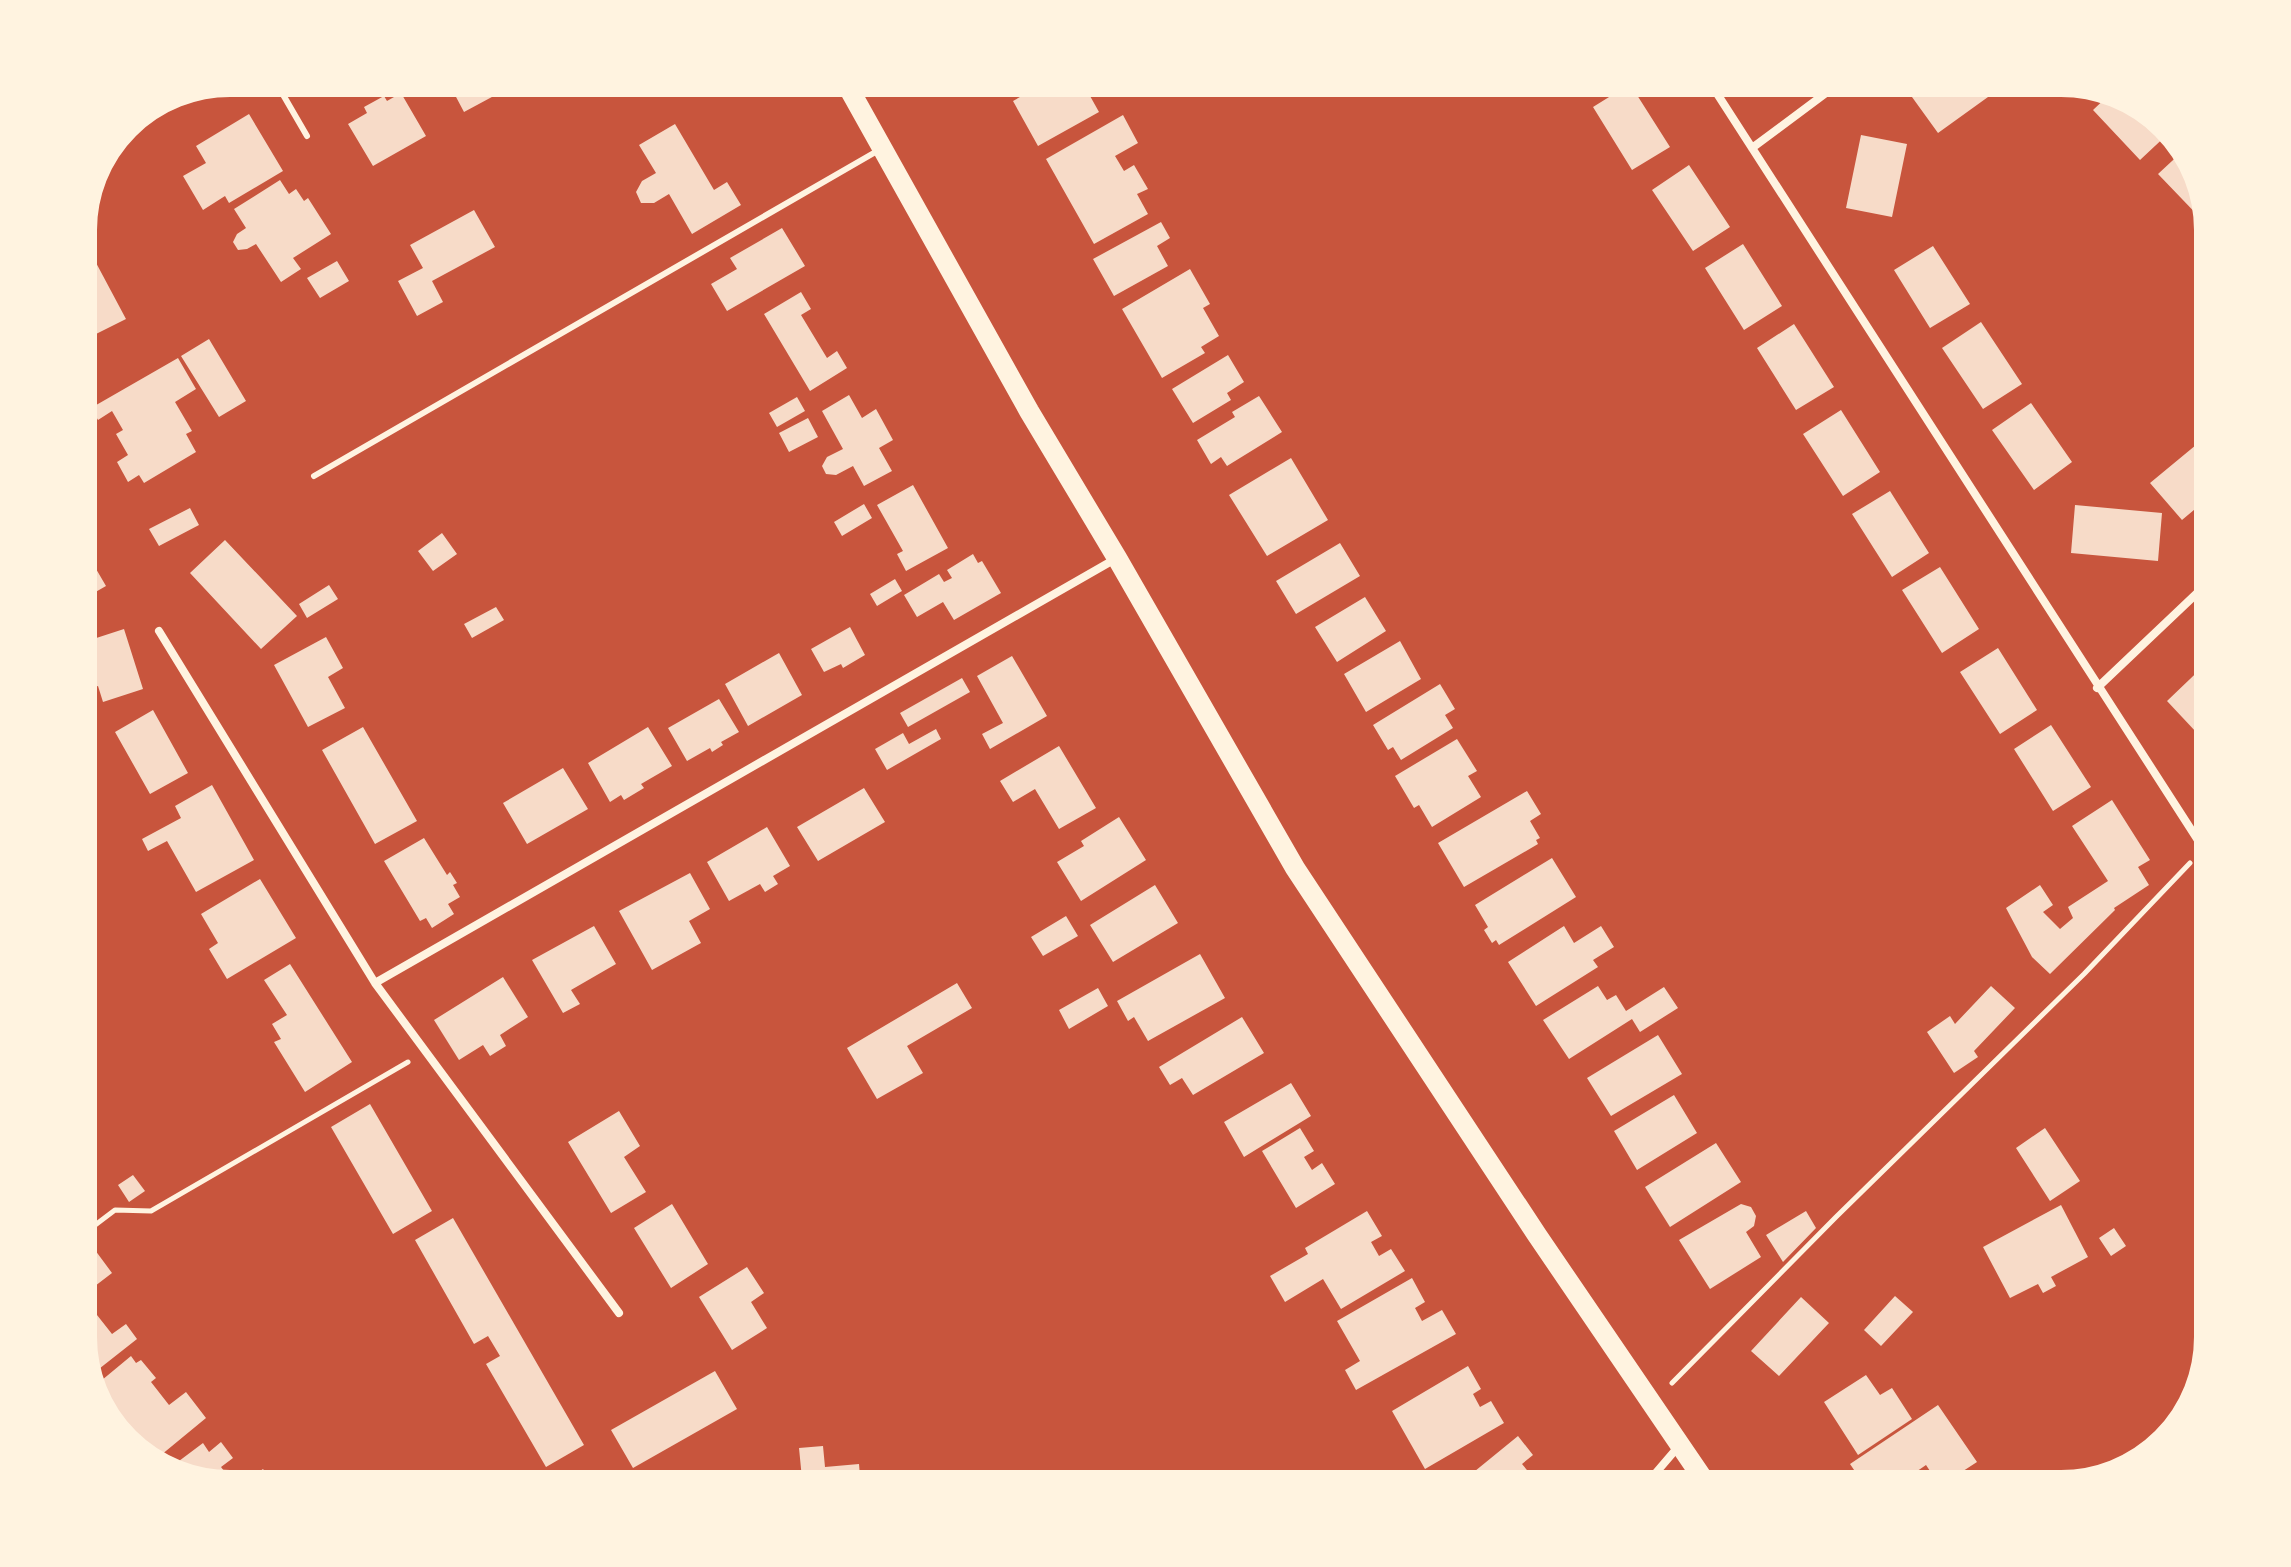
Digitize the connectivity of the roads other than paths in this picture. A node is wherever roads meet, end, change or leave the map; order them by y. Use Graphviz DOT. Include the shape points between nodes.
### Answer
graph roads {
  1 [pos="281,92"];
  2 [pos="851,92"];
  3 [pos="1716,92"];
  4 [pos="1827,92"];
  5 [pos="307,136"];
  6 [pos="883,148"];
  7 [pos="1752,148"];
  8 [pos="314,476"];
  9 [pos="1117,558"];
  10 [pos="2199,591"];
  11 [pos="159,631"];
  12 [pos="2097,688"];
  13 [pos="2199,842"];
  14 [pos="375,983"];
  15 [pos="619,1313"];
  16 [pos="1679,1447"];
  17 [pos="1654,1475"];
  18 [pos="1700,1475"];
  1 -- 5 [label="lane"];
  2 -- 6 [label="main road"];
  3 -- 7 [label="street"];
  4 -- 7 [label="street"];
  6 -- 8 [label="lane"];
  6 -- 9 [label="main road"];
  7 -- 12 [label="street"];
  9 -- 14 [label="street"];
  9 -- 16 [label="main road" via="1295,868"];
  10 -- 12 [label="street"];
  11 -- 14 [label="street"];
  12 -- 13 [label="street"];
  14 -- 15 [label="street"];
  16 -- 17 [label="street"];
  16 -- 18 [label="main road"];
}
